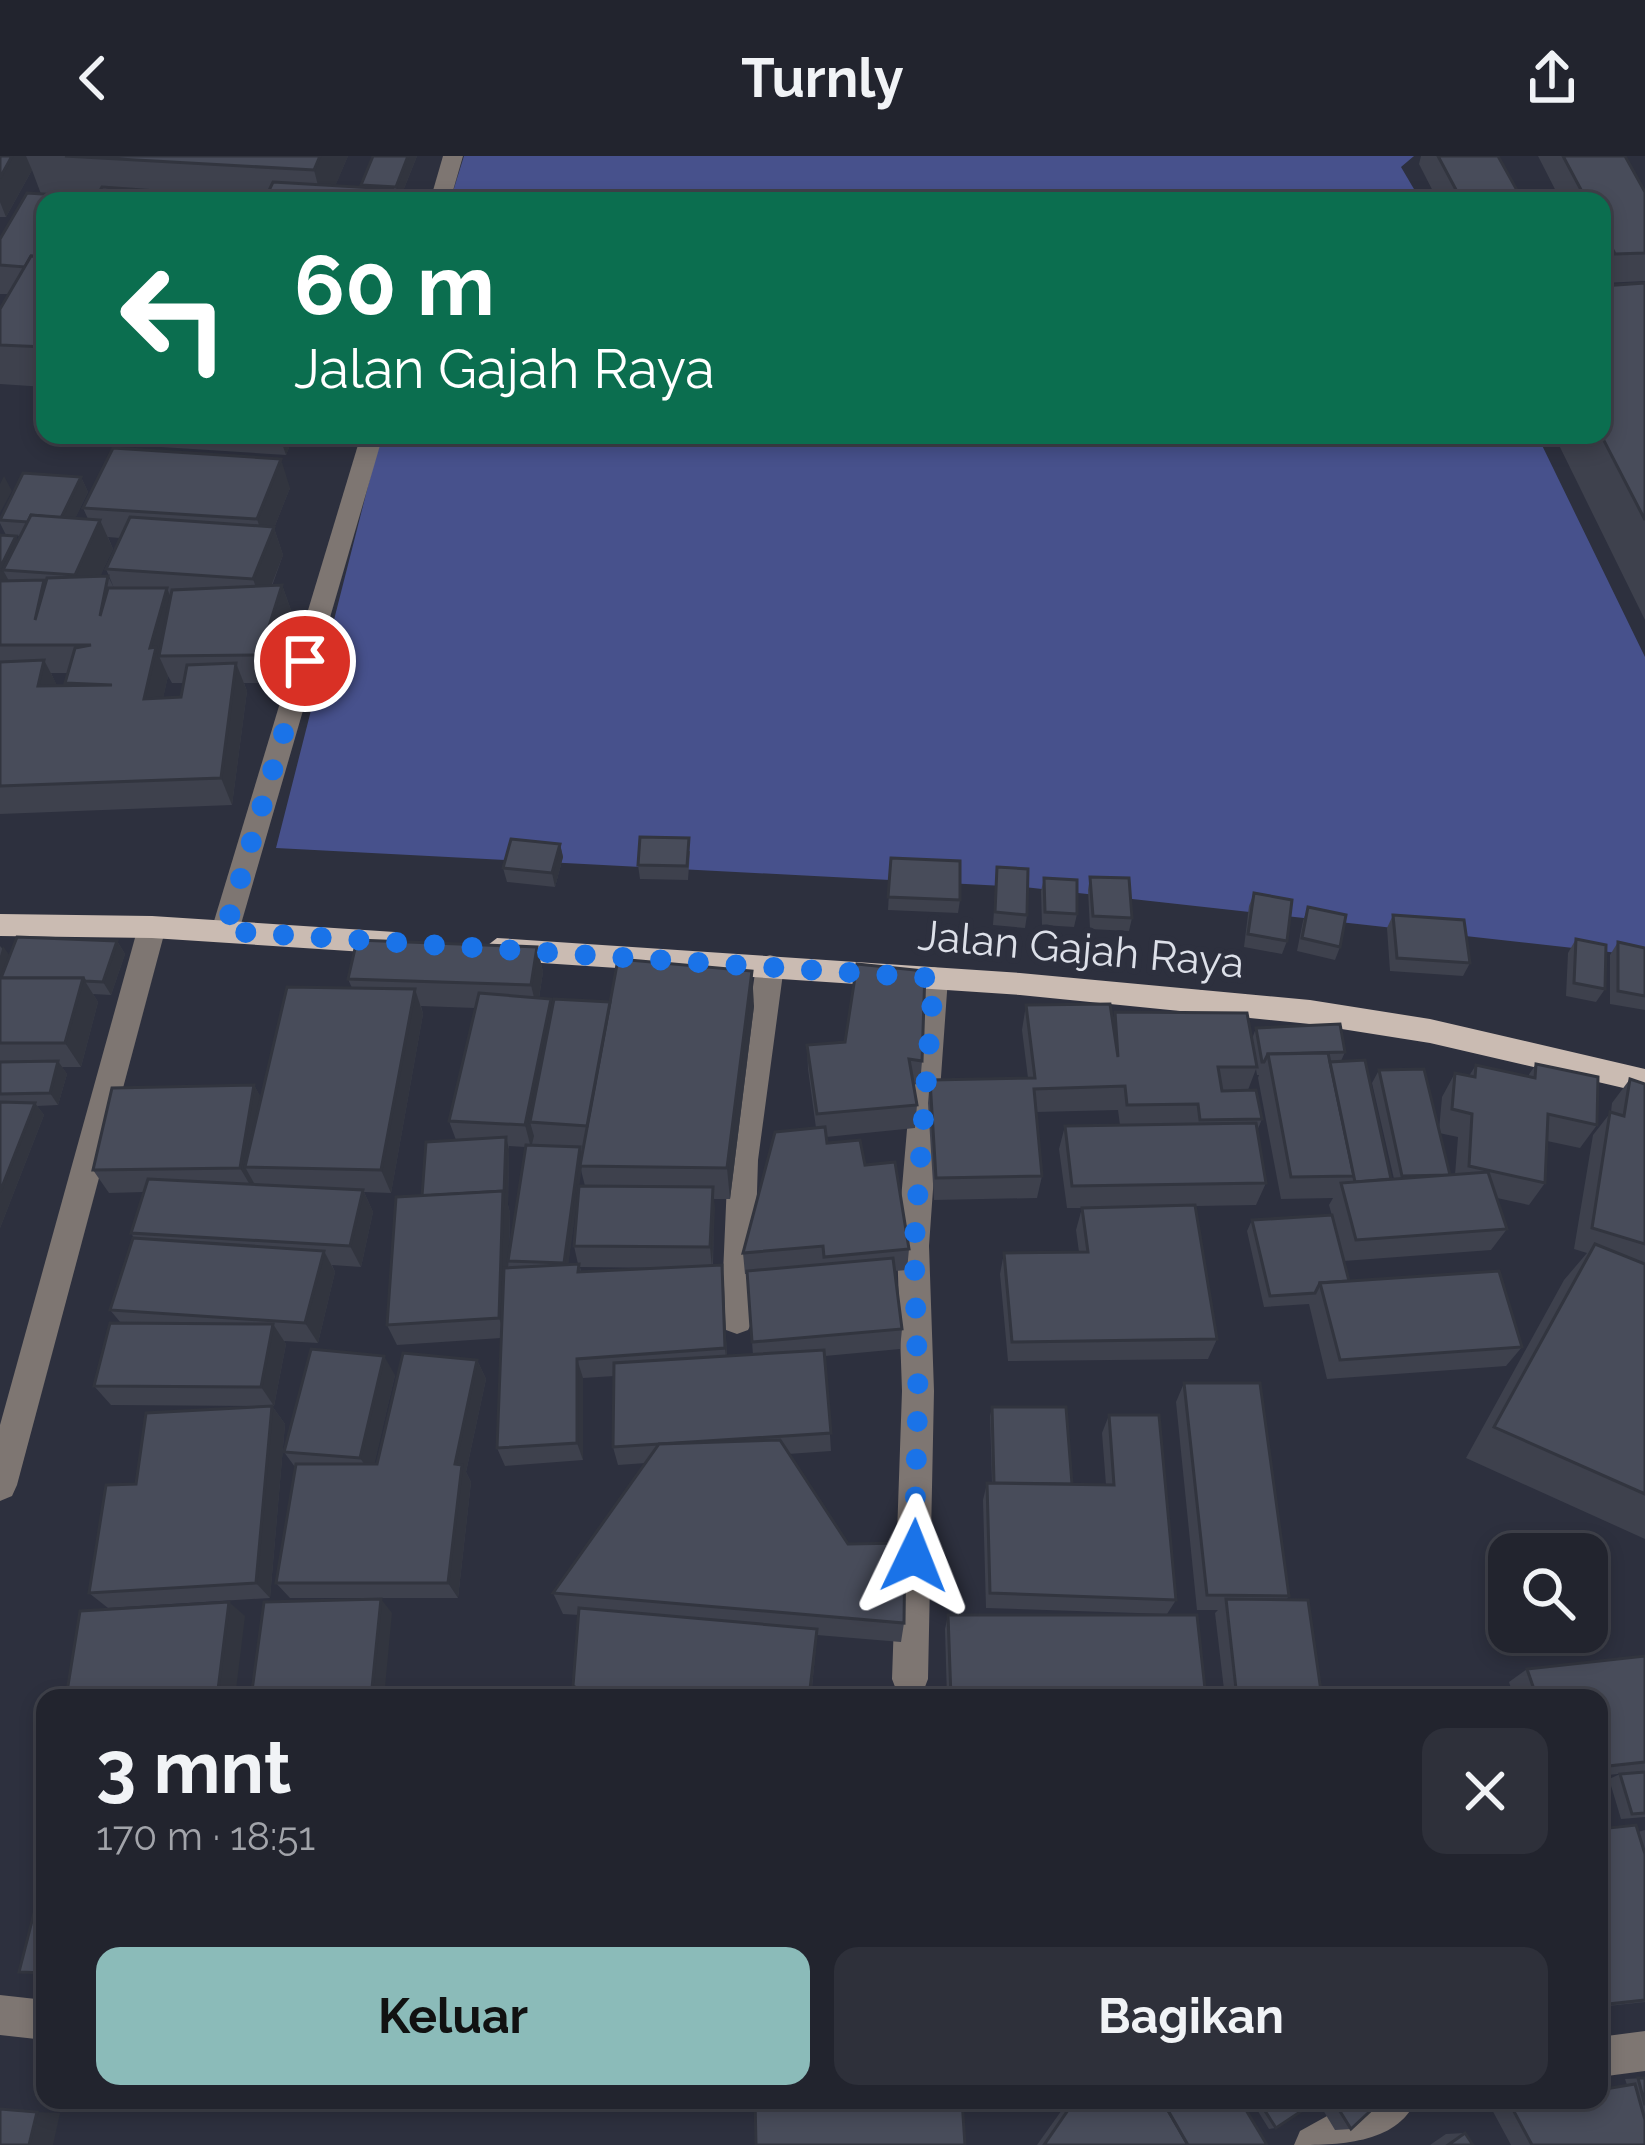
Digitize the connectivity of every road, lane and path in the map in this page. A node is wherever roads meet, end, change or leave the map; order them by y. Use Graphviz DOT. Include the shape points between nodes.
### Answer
graph roads {
  1 [pos="453,156"];
  2 [pos="443,192"];
  3 [pos="369,444"];
  4 [pos="0,925"];
  5 [pos="152,927"];
  6 [pos="225,931"];
  7 [pos="420,945"];
  8 [pos="463,947"];
  9 [pos="770,966"];
  10 [pos="934,978"];
  11 [pos="1645,1081"];
  12 [pos="737,1320"];
  13 [pos="2,1473"];
  14 [pos="910,1679"];
  15 [pos="0,2015"];
  16 [pos="36,2019"];
  17 [pos="1645,2051"];
  18 [pos="1608,2056"];
  19 [pos="1380,2109"];
  20 [pos="1314,2145"];
  1 -- 2 [label="street"];
  3 -- 6 [label="street"];
  4 -- 5 [label="main road"];
  5 -- 6 [label="main road"];
  5 -- 13 [label="street"];
  6 -- 7 [label="main road"];
  8 -- 9 [label="main road, Jalan Gajah Raya"];
  9 -- 10 [label="main road, Jalan Gajah Raya"];
  9 -- 12 [label="street" via="743,1160"];
  10 -- 11 [label="main road, Jalan Gajah Raya" via="1310,1012"];
  10 -- 14 [label="street" via="914,1246"];
  15 -- 16 [label="street"];
  17 -- 18 [label="street"];
  19 -- 20 [label="street"];
}
